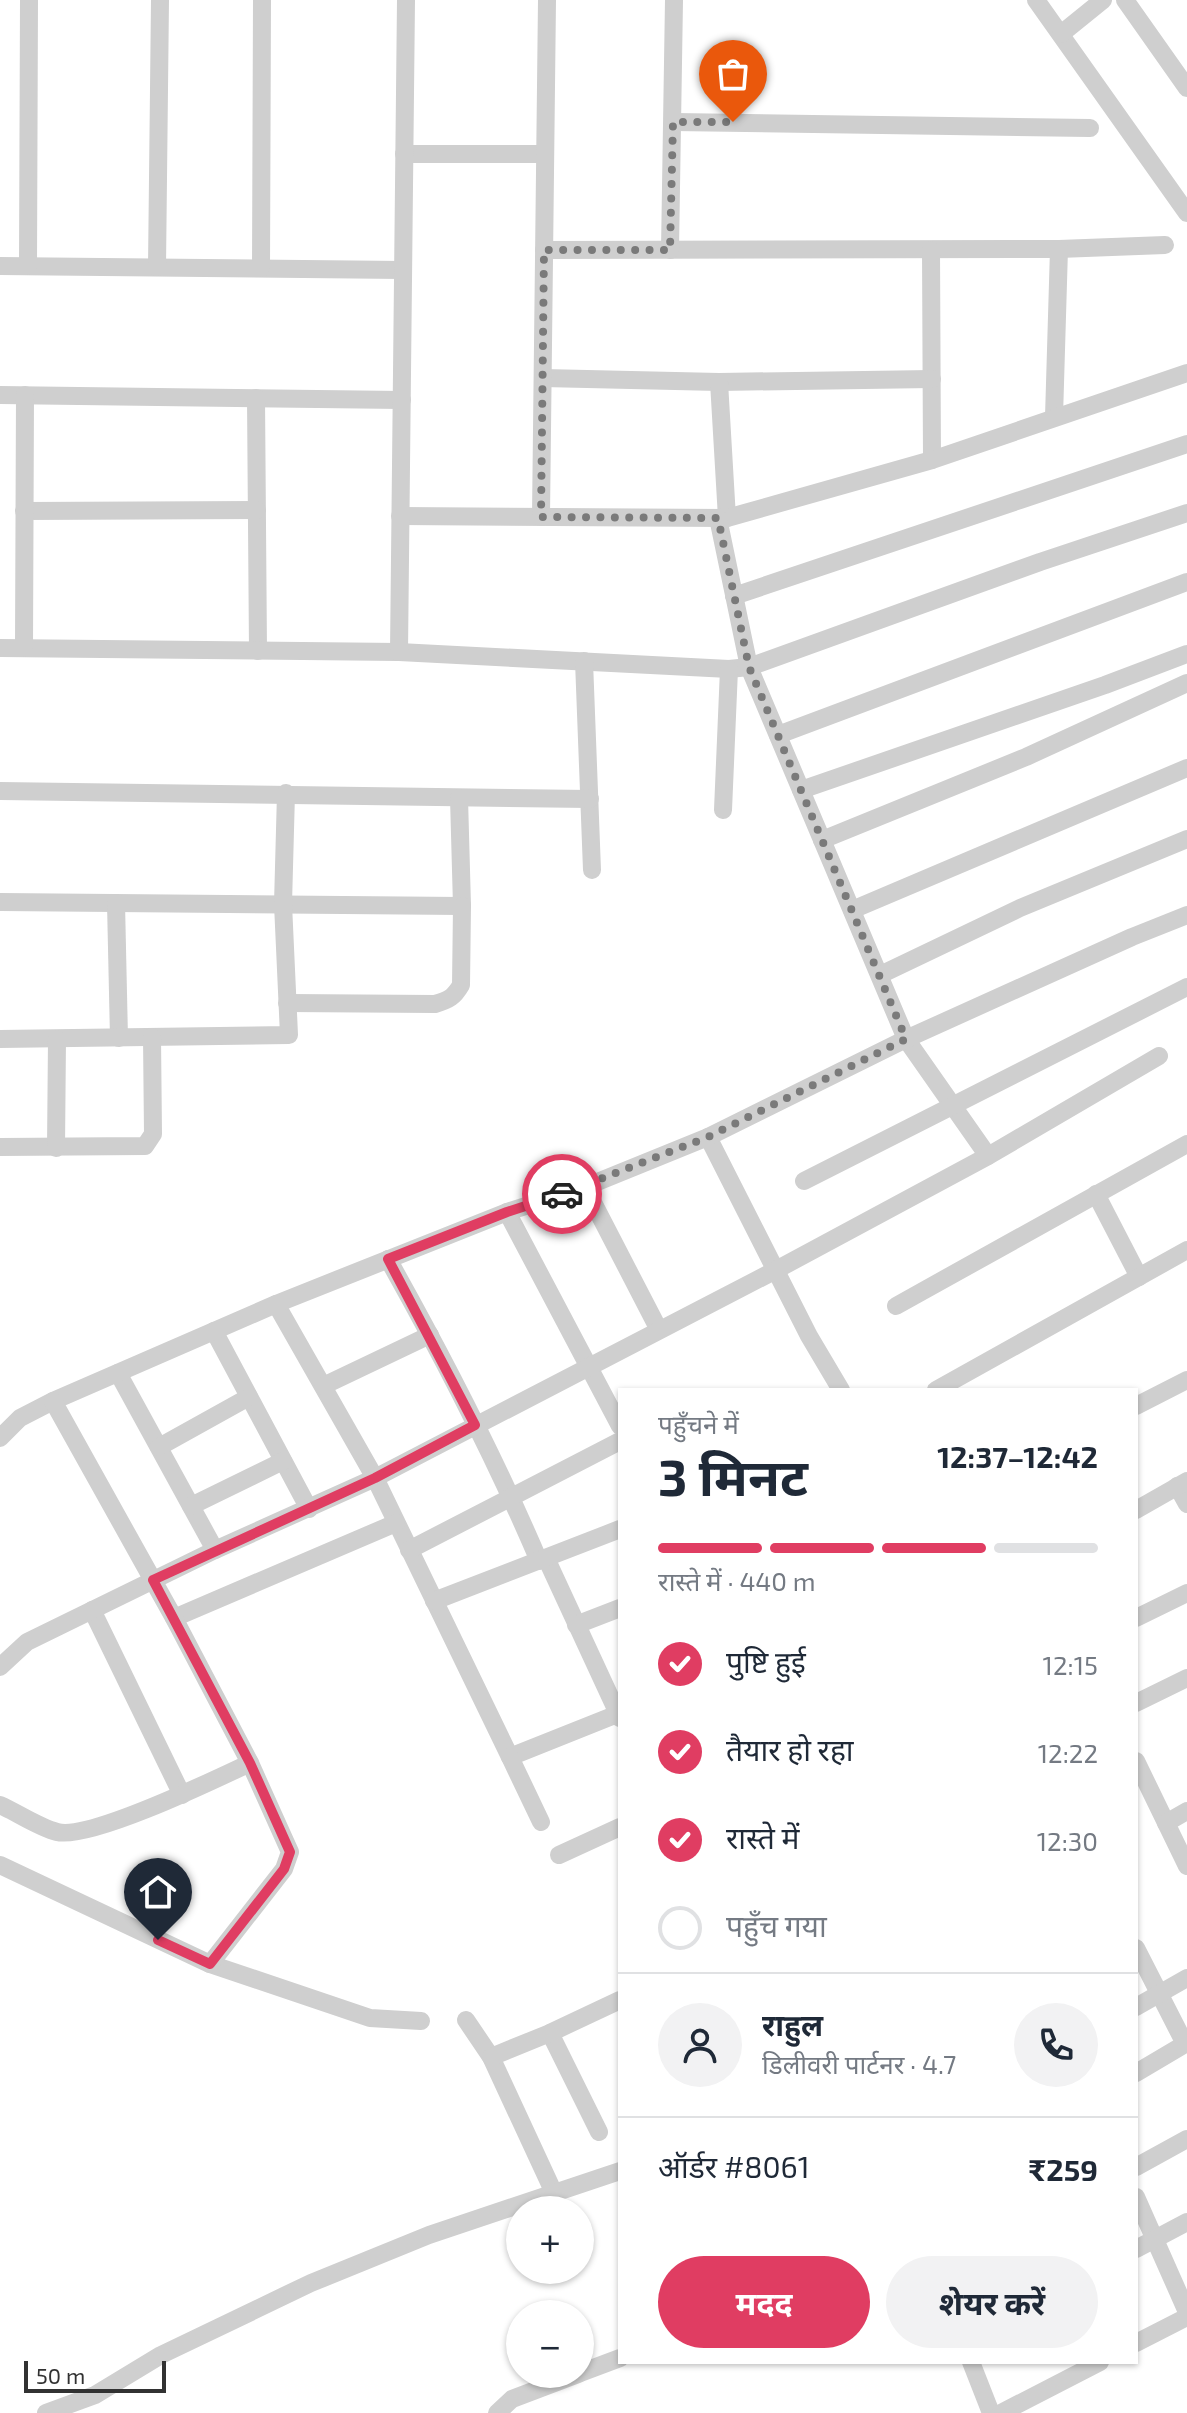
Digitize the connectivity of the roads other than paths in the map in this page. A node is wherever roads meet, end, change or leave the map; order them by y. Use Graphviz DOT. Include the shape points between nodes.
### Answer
graph roads {
  1 [pos="29,0"];
  2 [pos="160,0"];
  3 [pos="262,0"];
  4 [pos="406,0"];
  5 [pos="547,0"];
  6 [pos="674,0"];
  7 [pos="1036,0"];
  8 [pos="1103,0"];
  9 [pos="1125,0"];
  10 [pos="1061,34"];
  11 [pos="1184,79"];
  12 [pos="673,122"];
  13 [pos="1090,128"];
  14 [pos="404,154"];
  15 [pos="545,154"];
  16 [pos="1187,213"];
  17 [pos="1165,245"];
  18 [pos="1059,249"];
  19 [pos="544,250"];
  20 [pos="670,250"];
  21 [pos="931,250"];
  22 [pos="0,266"];
  23 [pos="28,266"];
  24 [pos="157,267"];
  25 [pos="261,268"];
  26 [pos="403,270"];
  27 [pos="1187,373"];
  28 [pos="543,378"];
  29 [pos="932,379"];
  30 [pos="719,382"];
  31 [pos="0,395"];
  32 [pos="25,395"];
  33 [pos="256,398"];
  34 [pos="402,400"];
  35 [pos="1054,417"];
  36 [pos="1187,444"];
  37 [pos="932,460"];
  38 [pos="257,510"];
  39 [pos="24,511"];
  40 [pos="1187,513"];
  41 [pos="400,516"];
  42 [pos="541,517"];
  43 [pos="722,518"];
  44 [pos="1187,582"];
  45 [pos="734,596"];
  46 [pos="0,648"];
  47 [pos="24,648"];
  48 [pos="258,651"];
  49 [pos="399,652"];
  50 [pos="1187,654"];
  51 [pos="584,661"];
  52 [pos="749,667"];
  53 [pos="729,669"];
  54 [pos="1187,683"];
  55 [pos="1105,685"];
  56 [pos="1115,715"];
  57 [pos="778,735"];
  58 [pos="1187,768"];
  59 [pos="801,790"];
  60 [pos="0,791"];
  61 [pos="286,793"];
  62 [pos="459,798"];
  63 [pos="590,799"];
  64 [pos="723,810"];
  65 [pos="1187,839"];
  66 [pos="822,840"];
  67 [pos="592,870"];
  68 [pos="0,902"];
  69 [pos="116,903"];
  70 [pos="283,904"];
  71 [pos="462,906"];
  72 [pos="852,910"];
  73 [pos="1187,915"];
  74 [pos="880,975"];
  75 [pos="1187,987"];
  76 [pos="287,1003"];
  77 [pos="152,1037"];
  78 [pos="119,1038"];
  79 [pos="0,1039"];
  80 [pos="57,1039"];
  81 [pos="906,1039"];
  82 [pos="1159,1056"];
  83 [pos="953,1105"];
  84 [pos="708,1137"];
  85 [pos="1187,1144"];
  86 [pos="0,1147"];
  87 [pos="56,1148"];
  88 [pos="988,1156"];
  89 [pos="804,1181"];
  90 [pos="585,1187"];
  91 [pos="1096,1194"];
  92 [pos="507,1212"];
  93 [pos="1187,1250"];
  94 [pos="388,1259"];
  95 [pos="776,1270"];
  96 [pos="1139,1277"];
  97 [pos="276,1304"];
  98 [pos="896,1306"];
  99 [pos="659,1330"];
  100 [pos="214,1331"];
  101 [pos="430,1335"];
  102 [pos="589,1366"];
  103 [pos="118,1373"];
  104 [pos="1187,1380"];
  105 [pos="323,1386"];
  106 [pos="840,1388"];
  107 [pos="940,1388"];
  108 [pos="249,1397"];
  109 [pos="53,1401"];
  110 [pos="1138,1405"];
  111 [pos="618,1422"];
  112 [pos="475,1425"];
  113 [pos="0,1438"];
  114 [pos="618,1442"];
  115 [pos="159,1447"];
  116 [pos="283,1461"];
  117 [pos="375,1478"];
  118 [pos="1182,1483"];
  119 [pos="512,1497"];
  120 [pos="1187,1504"];
  121 [pos="191,1506"];
  122 [pos="309,1509"];
  123 [pos="1138,1509"];
  124 [pos="396,1523"];
  125 [pos="618,1530"];
  126 [pos="215,1550"];
  127 [pos="409,1550"];
  128 [pos="543,1560"];
  129 [pos="153,1580"];
  130 [pos="1187,1593"];
  131 [pos="434,1601"];
  132 [pos="618,1609"];
  133 [pos="92,1610"];
  134 [pos="1138,1617"];
  135 [pos="174,1618"];
  136 [pos="576,1625"];
  137 [pos="0,1667"];
  138 [pos="1187,1678"];
  139 [pos="1138,1702"];
  140 [pos="618,1713"];
  141 [pos="618,1715"];
  142 [pos="510,1757"];
  143 [pos="250,1763"];
  144 [pos="1138,1765"];
  145 [pos="182,1795"];
  146 [pos="0,1805"];
  147 [pos="1187,1811"];
  148 [pos="541,1822"];
  149 [pos="1166,1823"];
  150 [pos="618,1828"];
  151 [pos="559,1855"];
  152 [pos="0,1865"];
  153 [pos="1187,1866"];
  154 [pos="1138,1952"];
  155 [pos="210,1964"];
  156 [pos="1187,1978"];
  157 [pos="1159,1993"];
  158 [pos="618,2004"];
  159 [pos="1138,2006"];
  160 [pos="466,2020"];
  161 [pos="421,2021"];
  162 [pos="550,2033"];
  163 [pos="1186,2046"];
  164 [pos="491,2057"];
  165 [pos="1138,2072"];
  166 [pos="599,2132"];
  167 [pos="1187,2139"];
  168 [pos="1138,2166"];
  169 [pos="618,2172"];
  170 [pos="554,2193"];
  171 [pos="1138,2201"];
  172 [pos="1187,2222"];
  173 [pos="1156,2238"];
  174 [pos="1138,2248"];
  175 [pos="1187,2315"];
  176 [pos="1138,2342"];
  177 [pos="618,2359"];
  178 [pos="972,2364"];
  179 [pos="1096,2364"];
  180 [pos="594,2368"];
  181 [pos="541,2388"];
  182 [pos="46,2413"];
  183 [pos="497,2413"];
  184 [pos="991,2413"];
  185 [pos="1001,2413"];
  1 -- 23 [label="street"];
  2 -- 24 [label="street"];
  3 -- 25 [label="street"];
  4 -- 14 [label="street"];
  5 -- 15 [label="street"];
  6 -- 12 [label="street"];
  7 -- 10 [label="street"];
  8 -- 10 [label="street"];
  9 -- 11 [label="street"];
  10 -- 16 [label="street"];
  12 -- 13 [label="street"];
  12 -- 20 [label="street"];
  14 -- 15 [label="street"];
  14 -- 26 [label="street"];
  15 -- 19 [label="street"];
  17 -- 18 [label="street"];
  18 -- 21 [label="street"];
  18 -- 35 [label="street"];
  19 -- 20 [label="street"];
  19 -- 28 [label="street"];
  20 -- 21 [label="street"];
  21 -- 29 [label="street"];
  22 -- 23 [label="street"];
  23 -- 24 [label="street"];
  24 -- 25 [label="street"];
  25 -- 26 [label="street"];
  26 -- 34 [label="street"];
  27 -- 35 [label="street"];
  28 -- 30 [label="street"];
  28 -- 42 [label="street"];
  29 -- 30 [label="street"];
  29 -- 37 [label="street"];
  30 -- 43 [label="street"];
  31 -- 32 [label="street"];
  32 -- 33 [label="street"];
  32 -- 39 [label="street"];
  33 -- 34 [label="street"];
  33 -- 38 [label="street"];
  34 -- 41 [label="street"];
  35 -- 37 [label="street"];
  36 -- 45 [label="street"];
  37 -- 43 [label="street"];
  38 -- 39 [label="street"];
  38 -- 48 [label="street"];
  39 -- 47 [label="street"];
  40 -- 52 [label="street"];
  41 -- 42 [label="street"];
  41 -- 49 [label="street"];
  42 -- 43 [label="street"];
  43 -- 45 [label="street"];
  44 -- 57 [label="street"];
  45 -- 52 [label="street"];
  46 -- 47 [label="street"];
  47 -- 48 [label="street"];
  48 -- 49 [label="street"];
  49 -- 51 [label="street"];
  50 -- 55 [label="street"];
  51 -- 53 [label="street"];
  51 -- 63 [label="street"];
  52 -- 53 [label="street"];
  52 -- 57 [label="street"];
  53 -- 64 [label="street"];
  54 -- 56 [label="street"];
  55 -- 56 [label="street"];
  55 -- 59 [label="street"];
  56 -- 66 [label="street"];
  57 -- 59 [label="street"];
  58 -- 72 [label="street"];
  59 -- 66 [label="street"];
  60 -- 61 [label="street"];
  61 -- 62 [label="street"];
  61 -- 70 [label="street"];
  62 -- 63 [label="street"];
  62 -- 71 [label="street"];
  63 -- 67 [label="street"];
  65 -- 74 [label="street" via="1020,908"];
  66 -- 72 [label="street"];
  68 -- 69 [label="street"];
  69 -- 70 [label="street"];
  69 -- 78 [label="street"];
  70 -- 71 [label="street"];
  70 -- 76 [label="street"];
  71 -- 76 [label="street" via="461,985 447,1000"];
  72 -- 74 [label="street"];
  73 -- 81 [label="street"];
  74 -- 81 [label="street"];
  75 -- 83 [label="street"];
  76 -- 77 [label="street" via="289,1035"];
  77 -- 78 [label="street"];
  77 -- 87 [label="street" via="153,1134 145,1146"];
  78 -- 80 [label="street"];
  79 -- 80 [label="street"];
  80 -- 87 [label="street"];
  81 -- 83 [label="street"];
  81 -- 84 [label="street"];
  82 -- 88 [label="street"];
  83 -- 88 [label="street"];
  83 -- 89 [label="street"];
  84 -- 90 [label="street"];
  84 -- 95 [label="street"];
  85 -- 91 [label="street"];
  86 -- 87 [label="street"];
  88 -- 95 [label="street"];
  90 -- 92 [label="street"];
  90 -- 99 [label="street"];
  91 -- 96 [label="street"];
  91 -- 98 [label="street"];
  92 -- 94 [label="street"];
  92 -- 102 [label="street"];
  93 -- 96 [label="street"];
  94 -- 97 [label="street"];
  94 -- 101 [label="street"];
  95 -- 99 [label="street"];
  95 -- 106 [label="street"];
  96 -- 107 [label="street"];
  97 -- 100 [label="street"];
  97 -- 105 [label="street"];
  99 -- 102 [label="street"];
  100 -- 103 [label="street"];
  100 -- 108 [label="street"];
  101 -- 105 [label="street"];
  101 -- 112 [label="street"];
  102 -- 111 [label="street"];
  102 -- 112 [label="street"];
  103 -- 109 [label="street"];
  103 -- 115 [label="street"];
  104 -- 110 [label="street"];
  105 -- 117 [label="street"];
  108 -- 115 [label="street"];
  108 -- 116 [label="street"];
  109 -- 113 [label="street" via="20,1418"];
  109 -- 129 [label="street"];
  112 -- 117 [label="street"];
  112 -- 119 [label="street"];
  114 -- 119 [label="street"];
  115 -- 121 [label="street"];
  116 -- 121 [label="street"];
  116 -- 122 [label="street"];
  117 -- 122 [label="street"];
  117 -- 124 [label="street"];
  118 -- 120 [label="street"];
  118 -- 123 [label="street"];
  119 -- 127 [label="street"];
  119 -- 128 [label="street"];
  121 -- 126 [label="street"];
  122 -- 126 [label="street"];
  124 -- 127 [label="street"];
  124 -- 135 [label="street"];
  125 -- 128 [label="street"];
  126 -- 129 [label="street"];
  127 -- 131 [label="street"];
  128 -- 131 [label="street"];
  128 -- 136 [label="street"];
  129 -- 133 [label="street"];
  129 -- 135 [label="street"];
  130 -- 134 [label="street"];
  131 -- 142 [label="street"];
  132 -- 136 [label="street"];
  133 -- 137 [label="street" via="27,1642"];
  133 -- 145 [label="street"];
  135 -- 143 [label="street"];
  136 -- 140 [label="street"];
  138 -- 139 [label="street"];
  141 -- 142 [label="street"];
  142 -- 148 [label="street"];
  143 -- 145 [label="street"];
  143 -- 155 [label="street" via="290,1852 284,1869"];
  144 -- 149 [label="street"];
  145 -- 146 [label="street" via="83,1832 57,1832"];
  147 -- 149 [label="street"];
  149 -- 153 [label="street"];
  150 -- 151 [label="street"];
  152 -- 155 [label="street"];
  154 -- 157 [label="street"];
  155 -- 161 [label="street" via="370,2018"];
  156 -- 157 [label="street"];
  157 -- 159 [label="street"];
  157 -- 163 [label="street"];
  158 -- 162 [label="street"];
  160 -- 164 [label="street"];
  162 -- 164 [label="street"];
  162 -- 166 [label="street"];
  163 -- 165 [label="street"];
  164 -- 170 [label="street"];
  167 -- 168 [label="street"];
  169 -- 170 [label="street"];
  170 -- 182 [label="street" via="429,2235 311,2283 161,2355 95,2395"];
  171 -- 173 [label="street"];
  172 -- 173 [label="street"];
  173 -- 174 [label="street"];
  173 -- 175 [label="street"];
  175 -- 176 [label="street"];
  177 -- 180 [label="street"];
  178 -- 184 [label="street"];
  179 -- 185 [label="street"];
  181 -- 183 [label="street" via="512,2399"];
}
